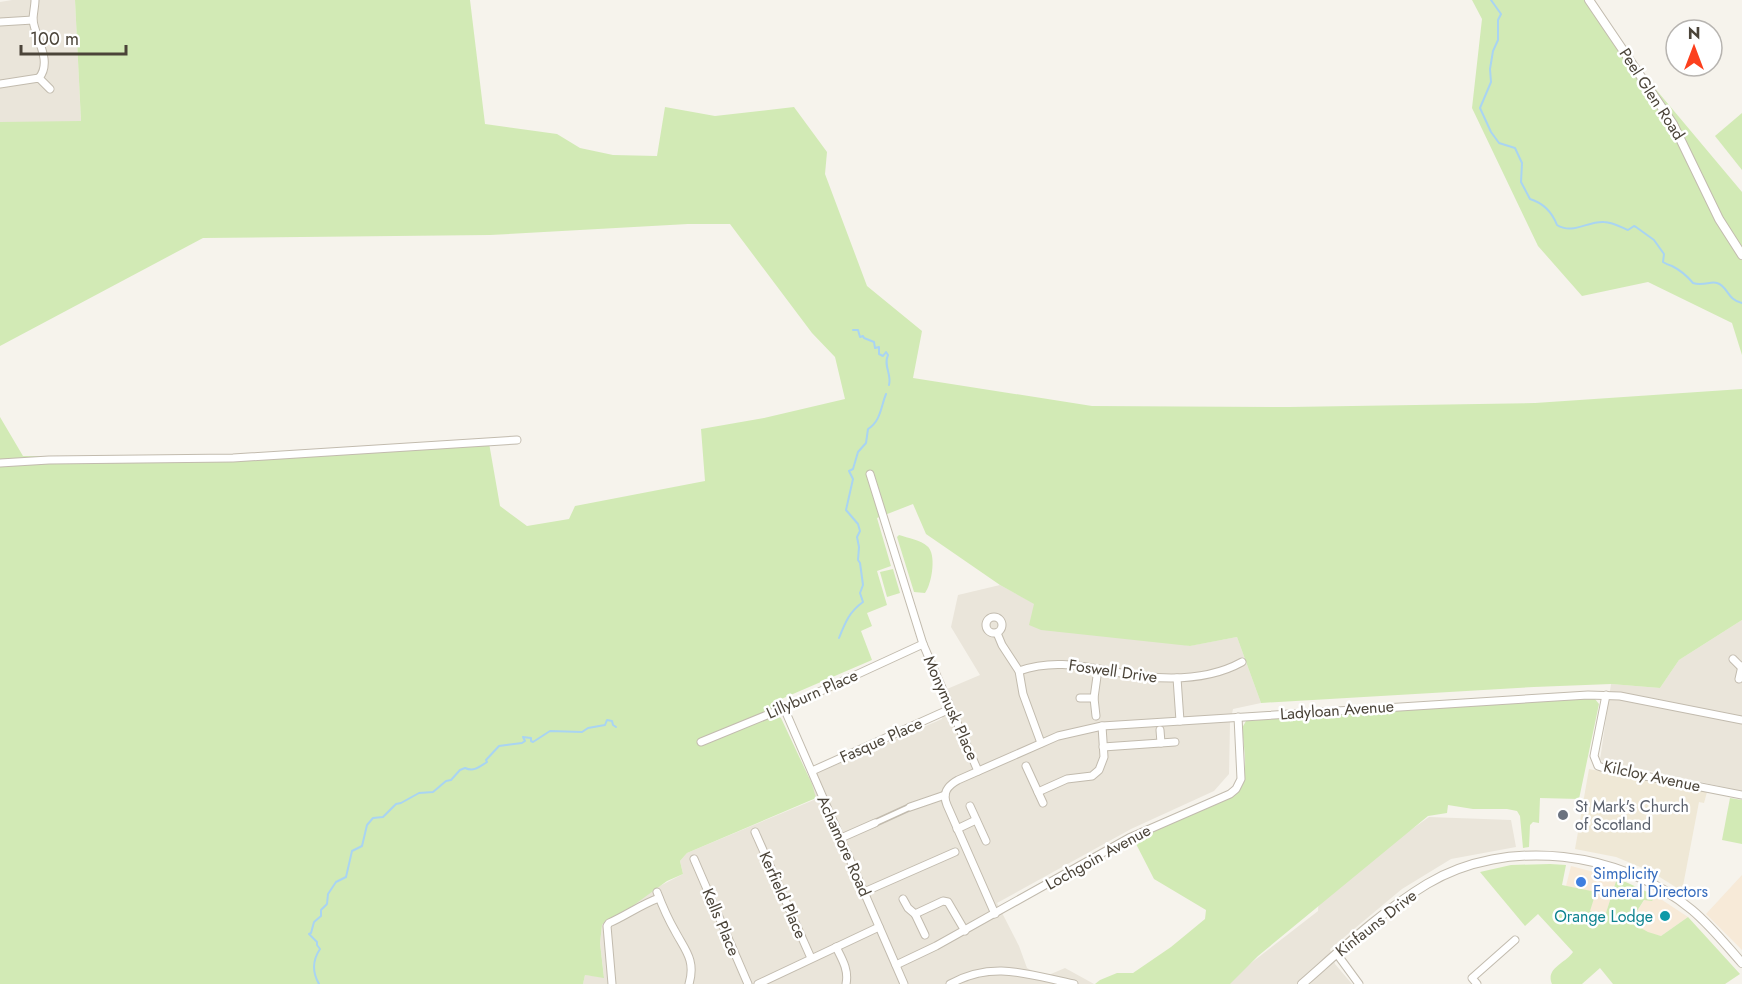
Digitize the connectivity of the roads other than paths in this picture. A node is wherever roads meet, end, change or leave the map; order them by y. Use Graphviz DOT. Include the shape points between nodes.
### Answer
graph roads {
  1 [pos="35,0"];
  2 [pos="1589,0"];
  3 [pos="33,20"];
  4 [pos="0,22"];
  5 [pos="39,78"];
  6 [pos="0,84"];
  7 [pos="50,89"];
  8 [pos="1742,255"];
  9 [pos="517,440"];
  10 [pos="0,464"];
  11 [pos="870,474"];
  12 [pos="997,633"];
  13 [pos="923,644"];
  14 [pos="1733,659"];
  15 [pos="1242,662"];
  16 [pos="1741,666"];
  17 [pos="1098,669"];
  18 [pos="1019,671"];
  19 [pos="1178,678"];
  20 [pos="1739,679"];
  21 [pos="1606,695"];
  22 [pos="1080,698"];
  23 [pos="1094,698"];
  24 [pos="784,708"];
  25 [pos="950,709"];
  26 [pos="1096,716"];
  27 [pos="1238,717"];
  28 [pos="1742,720"];
  29 [pos="1180,721"];
  30 [pos="1102,726"];
  31 [pos="1160,730"];
  32 [pos="701,742"];
  33 [pos="1175,742"];
  34 [pos="1041,743"];
  35 [pos="1161,743"];
  36 [pos="1103,747"];
  37 [pos="1026,766"];
  38 [pos="812,771"];
  39 [pos="978,771"];
  40 [pos="1038,792"];
  41 [pos="945,794"];
  42 [pos="1742,795"];
  43 [pos="1043,803"];
  44 [pos="970,806"];
  45 [pos="910,807"];
  46 [pos="976,820"];
  47 [pos="875,823"];
  48 [pos="957,828"];
  49 [pos="755,832"];
  50 [pos="841,838"];
  51 [pos="986,841"];
  52 [pos="955,852"];
  53 [pos="694,859"];
  54 [pos="864,892"];
  55 [pos="903,899"];
  56 [pos="915,914"];
  57 [pos="995,914"];
  58 [pos="879,927"];
  59 [pos="965,931"];
  60 [pos="925,935"];
  61 [pos="1515,940"];
  62 [pos="836,947"];
  63 [pos="1337,954"];
  64 [pos="811,958"];
  65 [pos="1742,963"];
  66 [pos="896,965"];
  67 [pos="612,984"];
  68 [pos="689,984"];
  69 [pos="748,984"];
  70 [pos="758,984"];
  71 [pos="846,984"];
  72 [pos="904,984"];
  73 [pos="950,984"];
  74 [pos="1074,984"];
  75 [pos="1302,984"];
  76 [pos="1359,984"];
  77 [pos="1477,984"];
  1 -- 3 [label="street"];
  2 -- 8 [label="street, Peel Glen Road" via="1674,124 1719,219"];
  3 -- 4 [label="street"];
  3 -- 5 [label="street" via="44,58"];
  5 -- 6 [label="street"];
  5 -- 7 [label="street"];
  9 -- 10 [label="street" via="233,458"];
  11 -- 13 [label="street, Monymusk Place"];
  12 -- 18 [label="street"];
  13 -- 24 [label="street, Lillyburn Place"];
  13 -- 25 [label="street, Monymusk Place"];
  14 -- 16 [label="street"];
  15 -- 19 [label="street, Foswell Drive" via="1211,674"];
  16 -- 20 [label="street"];
  17 -- 18 [label="street, Foswell Drive" via="1051,664"];
  17 -- 19 [label="street, Foswell Drive"];
  17 -- 23 [label="street"];
  18 -- 34 [label="street"];
  19 -- 29 [label="street"];
  21 -- 27 [label="street, Ladyloan Avenue"];
  21 -- 28 [label="street, Ladyloan Avenue"];
  21 -- 42 [label="street, Kilcloy Avenue" via="1594,756 1598,766"];
  22 -- 23 [label="street"];
  23 -- 26 [label="street"];
  24 -- 32 [label="street, Lillyburn Place"];
  24 -- 38 [label="street, Achamore Road"];
  25 -- 38 [label="street, Fasque Place"];
  25 -- 39 [label="street, Monymusk Place"];
  27 -- 29 [label="street, Ladyloan Avenue"];
  27 -- 57 [label="street, Lochgoin Avenue" via="1241,779 1230,794 1129,838"];
  29 -- 30 [label="street, Ladyloan Avenue"];
  30 -- 34 [label="street, Ladyloan Avenue"];
  30 -- 36 [label="street"];
  31 -- 35 [label="street"];
  33 -- 35 [label="street"];
  34 -- 39 [label="street, Ladyloan Avenue"];
  35 -- 36 [label="street"];
  36 -- 40 [label="street" via="1101,766 1092,776 1067,779"];
  37 -- 40 [label="street"];
  38 -- 50 [label="street, Achamore Road"];
  39 -- 41 [label="street, Ladyloan Avenue" via="952,784"];
  40 -- 43 [label="street"];
  41 -- 45 [label="street, Ladyloan Avenue"];
  41 -- 48 [label="street"];
  44 -- 46 [label="street"];
  45 -- 47 [label="street"];
  46 -- 48 [label="street"];
  46 -- 51 [label="street"];
  47 -- 50 [label="street"];
  48 -- 57 [label="street"];
  49 -- 64 [label="street, Kerfield Place"];
  50 -- 54 [label="street, Achamore Road"];
  52 -- 54 [label="street"];
  53 -- 69 [label="street, Kells Place"];
  54 -- 58 [label="street, Achamore Road"];
  55 -- 56 [label="street"];
  56 -- 59 [label="street" via="948,902"];
  56 -- 60 [label="street"];
  57 -- 59 [label="street, Lochgoin Avenue"];
  58 -- 62 [label="street"];
  58 -- 66 [label="street, Achamore Road"];
  59 -- 66 [label="street, Lochgoin Avenue"];
  61 -- 77 [label="street" via="1472,978"];
  62 -- 64 [label="street"];
  62 -- 71 [label="street" via="846,967"];
  63 -- 65 [label="street, Kinfauns Drive" via="1395,905 1437,879 1492,860 1548,856 1599,863 1643,879 1691,909"];
  63 -- 75 [label="street, Kinfauns Drive"];
  63 -- 76 [label="street"];
  64 -- 70 [label="street"];
  66 -- 72 [label="street, Achamore Road"];
  67 -- 68 [label="street" via="607,926 658,895 688,951"];
  73 -- 74 [label="street" via="974,973 1000,970"];
}
